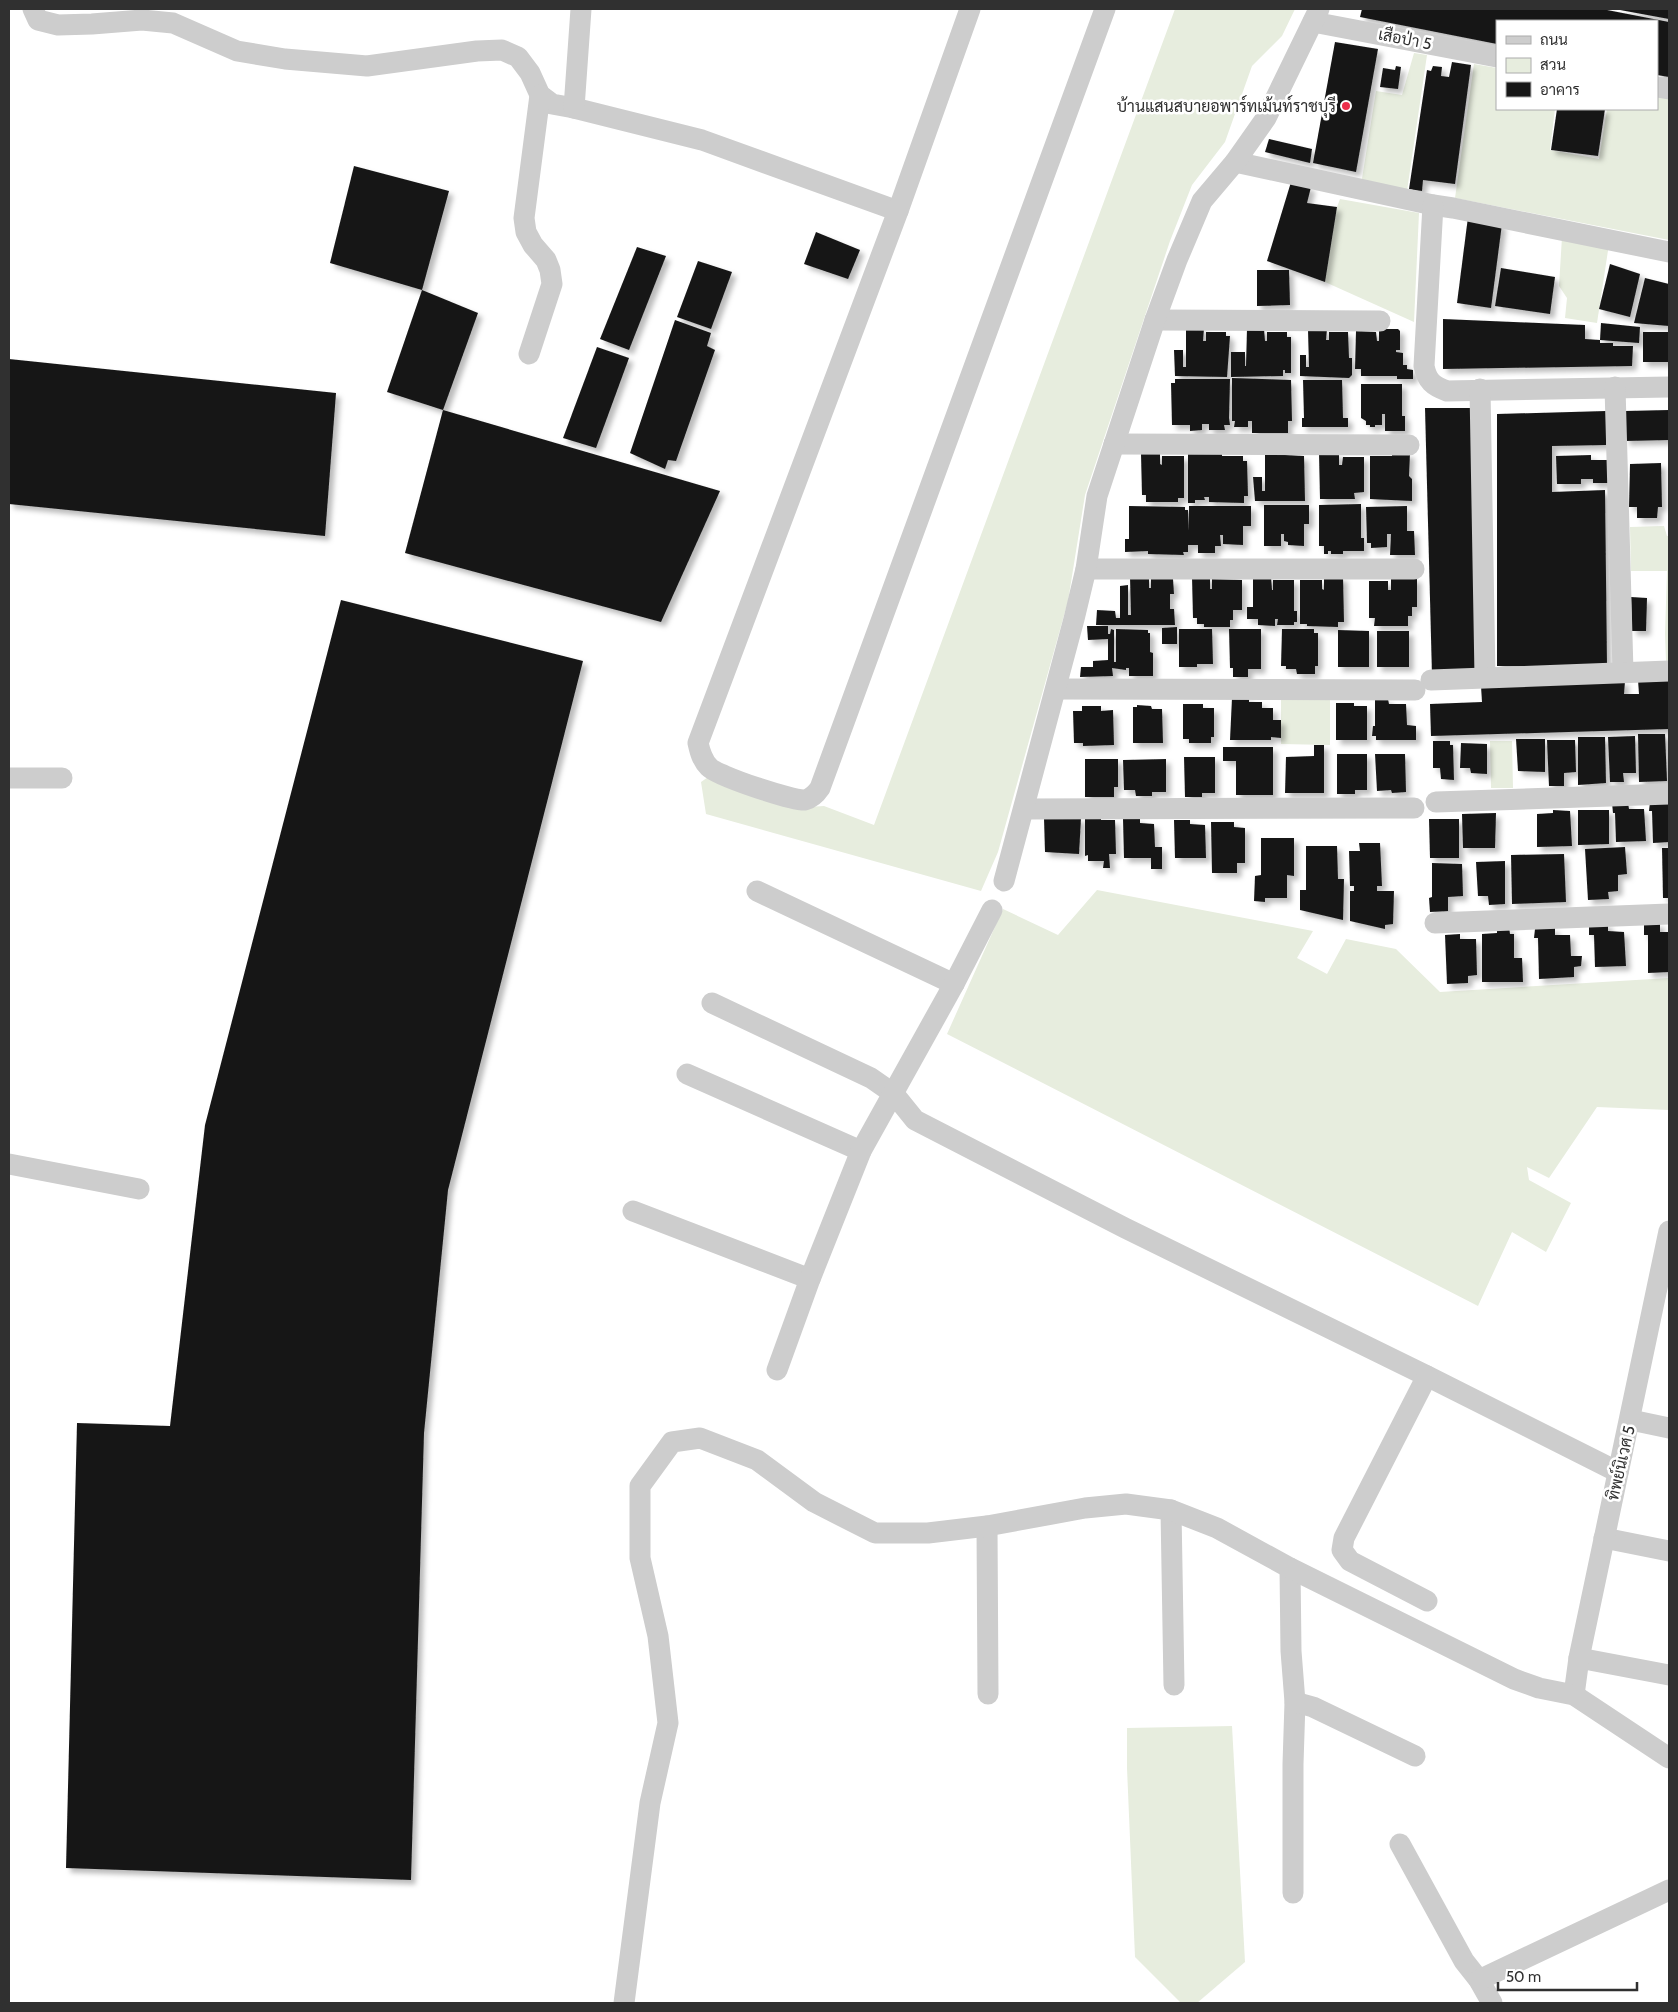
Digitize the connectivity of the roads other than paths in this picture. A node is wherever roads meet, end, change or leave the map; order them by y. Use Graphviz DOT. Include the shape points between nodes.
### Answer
graph roads {
  1 [pos="33,9"];
  2 [pos="581,9"];
  3 [pos="970,9"];
  4 [pos="1105,9"];
  5 [pos="1316,15"];
  6 [pos="1496,57"];
  7 [pos="540,95"];
  8 [pos="574,108"];
  9 [pos="1235,162"];
  10 [pos="1433,205"];
  11 [pos="898,211"];
  12 [pos="1669,252"];
  13 [pos="1155,320"];
  14 [pos="1380,321"];
  15 [pos="529,354"];
  16 [pos="1615,387"];
  17 [pos="1669,387"];
  18 [pos="1480,389"];
  19 [pos="1114,444"];
  20 [pos="1409,445"];
  21 [pos="1086,569"];
  22 [pos="1414,569"];
  23 [pos="1669,671"];
  24 [pos="1623,672"];
  25 [pos="1484,677"];
  26 [pos="1056,690"];
  27 [pos="9,778"];
  28 [pos="62,778"];
  29 [pos="1669,794"];
  30 [pos="1436,802"];
  31 [pos="1414,808"];
  32 [pos="1024,810"];
  33 [pos="1004,881"];
  34 [pos="758,891"];
  35 [pos="992,910"];
  36 [pos="1669,914"];
  37 [pos="1435,923"];
  38 [pos="954,984"];
  39 [pos="712,1003"];
  40 [pos="687,1074"];
  41 [pos="894,1094"];
  42 [pos="861,1151"];
  43 [pos="9,1164"];
  44 [pos="139,1188"];
  45 [pos="633,1211"];
  46 [pos="1669,1231"];
  47 [pos="810,1279"];
  48 [pos="1662,1302"];
  49 [pos="777,1370"];
  50 [pos="1427,1376"];
  51 [pos="1630,1420"];
  52 [pos="1669,1428"];
  53 [pos="1618,1472"];
  54 [pos="1171,1510"];
  55 [pos="987,1526"];
  56 [pos="1604,1538"];
  57 [pos="1669,1551"];
  58 [pos="1290,1568"];
  59 [pos="1427,1601"];
  60 [pos="1579,1658"];
  61 [pos="1669,1675"];
  62 [pos="1174,1685"];
  63 [pos="988,1694"];
  64 [pos="1574,1695"];
  65 [pos="1295,1702"];
  66 [pos="1416,1756"];
  67 [pos="1669,1758"];
  68 [pos="1400,1844"];
  69 [pos="1669,1890"];
  70 [pos="1293,1893"];
  71 [pos="1478,1980"];
  72 [pos="624,2003"];
  73 [pos="1492,2003"];
  1 -- 7 [label="street" via="38,20 58,25 142,20 173,23 237,51 285,59 367,66 502,50 518,57"];
  2 -- 8 [label="street"];
  3 -- 11 [label="street"];
  4 -- 11 [label="street" via="820,788 815,796 805,800 782,797 711,769 702,759 698,743"];
  5 -- 6 [label="street, เสือป่า 5"];
  5 -- 9 [label="street" via="1266,118"];
  7 -- 8 [label="street" via="552,104"];
  7 -- 15 [label="street" via="524,218 526,232 546,260 552,284"];
  8 -- 11 [label="street" via="702,140"];
  9 -- 10 [label="street"];
  9 -- 13 [label="street" via="1202,200"];
  10 -- 12 [label="street"];
  10 -- 18 [label="street" via="1425,325 1426,378 1434,386 1447,391"];
  13 -- 14 [label="street"];
  13 -- 19 [label="street"];
  16 -- 17 [label="street"];
  16 -- 18 [label="street"];
  16 -- 24 [label="street"];
  18 -- 25 [label="street"];
  19 -- 20 [label="street"];
  19 -- 21 [label="street" via="1097,496"];
  21 -- 22 [label="street"];
  21 -- 26 [label="street"];
  23 -- 24 [label="street"];
  24 -- 25 [label="street"];
  25 -- 26 [label="street" via="1423,685"];
  26 -- 32 [label="street"];
  27 -- 28 [label="street"];
  29 -- 30 [label="street"];
  31 -- 32 [label="street"];
  32 -- 33 [label="street"];
  34 -- 38 [label="street"];
  35 -- 38 [label="street"];
  36 -- 37 [label="street"];
  38 -- 41 [label="street"];
  39 -- 41 [label="street" via="871,1078"];
  40 -- 42 [label="street"];
  41 -- 42 [label="street"];
  41 -- 50 [label="street" via="915,1120 1125,1228"];
  42 -- 47 [label="street"];
  43 -- 44 [label="street"];
  45 -- 47 [label="street"];
  46 -- 48 [label="street, ทิพย์นิเวศ 5"];
  47 -- 49 [label="street"];
  48 -- 51 [label="street, ทิพย์นิเวศ 5"];
  50 -- 53 [label="street"];
  50 -- 59 [label="street" via="1344,1538 1342,1550 1350,1561"];
  51 -- 52 [label="street"];
  51 -- 53 [label="street, ทิพย์นิเวศ 5"];
  53 -- 56 [label="street, ทิพย์นิเวศ 5"];
  54 -- 55 [label="street" via="1126,1504 1084,1508"];
  54 -- 58 [label="street" via="1217,1528"];
  54 -- 62 [label="street"];
  55 -- 63 [label="street"];
  55 -- 72 [label="street" via="928,1533 875,1533 814,1502 757,1460 700,1438 672,1442 640,1486 640,1558 658,1636 668,1723 650,1803"];
  56 -- 57 [label="street"];
  56 -- 60 [label="street, ทิพย์นิเวศ 5"];
  58 -- 64 [label="street" via="1514,1679"];
  58 -- 65 [label="street" via="1290,1651"];
  60 -- 61 [label="street"];
  60 -- 64 [label="street, ทิพย์นิเวศ 5"];
  64 -- 67 [label="street"];
  65 -- 66 [label="street" via="1313,1707"];
  65 -- 70 [label="street"];
  68 -- 71 [label="street" via="1464,1961"];
  69 -- 71 [label="street"];
  71 -- 73 [label="street"];
}
